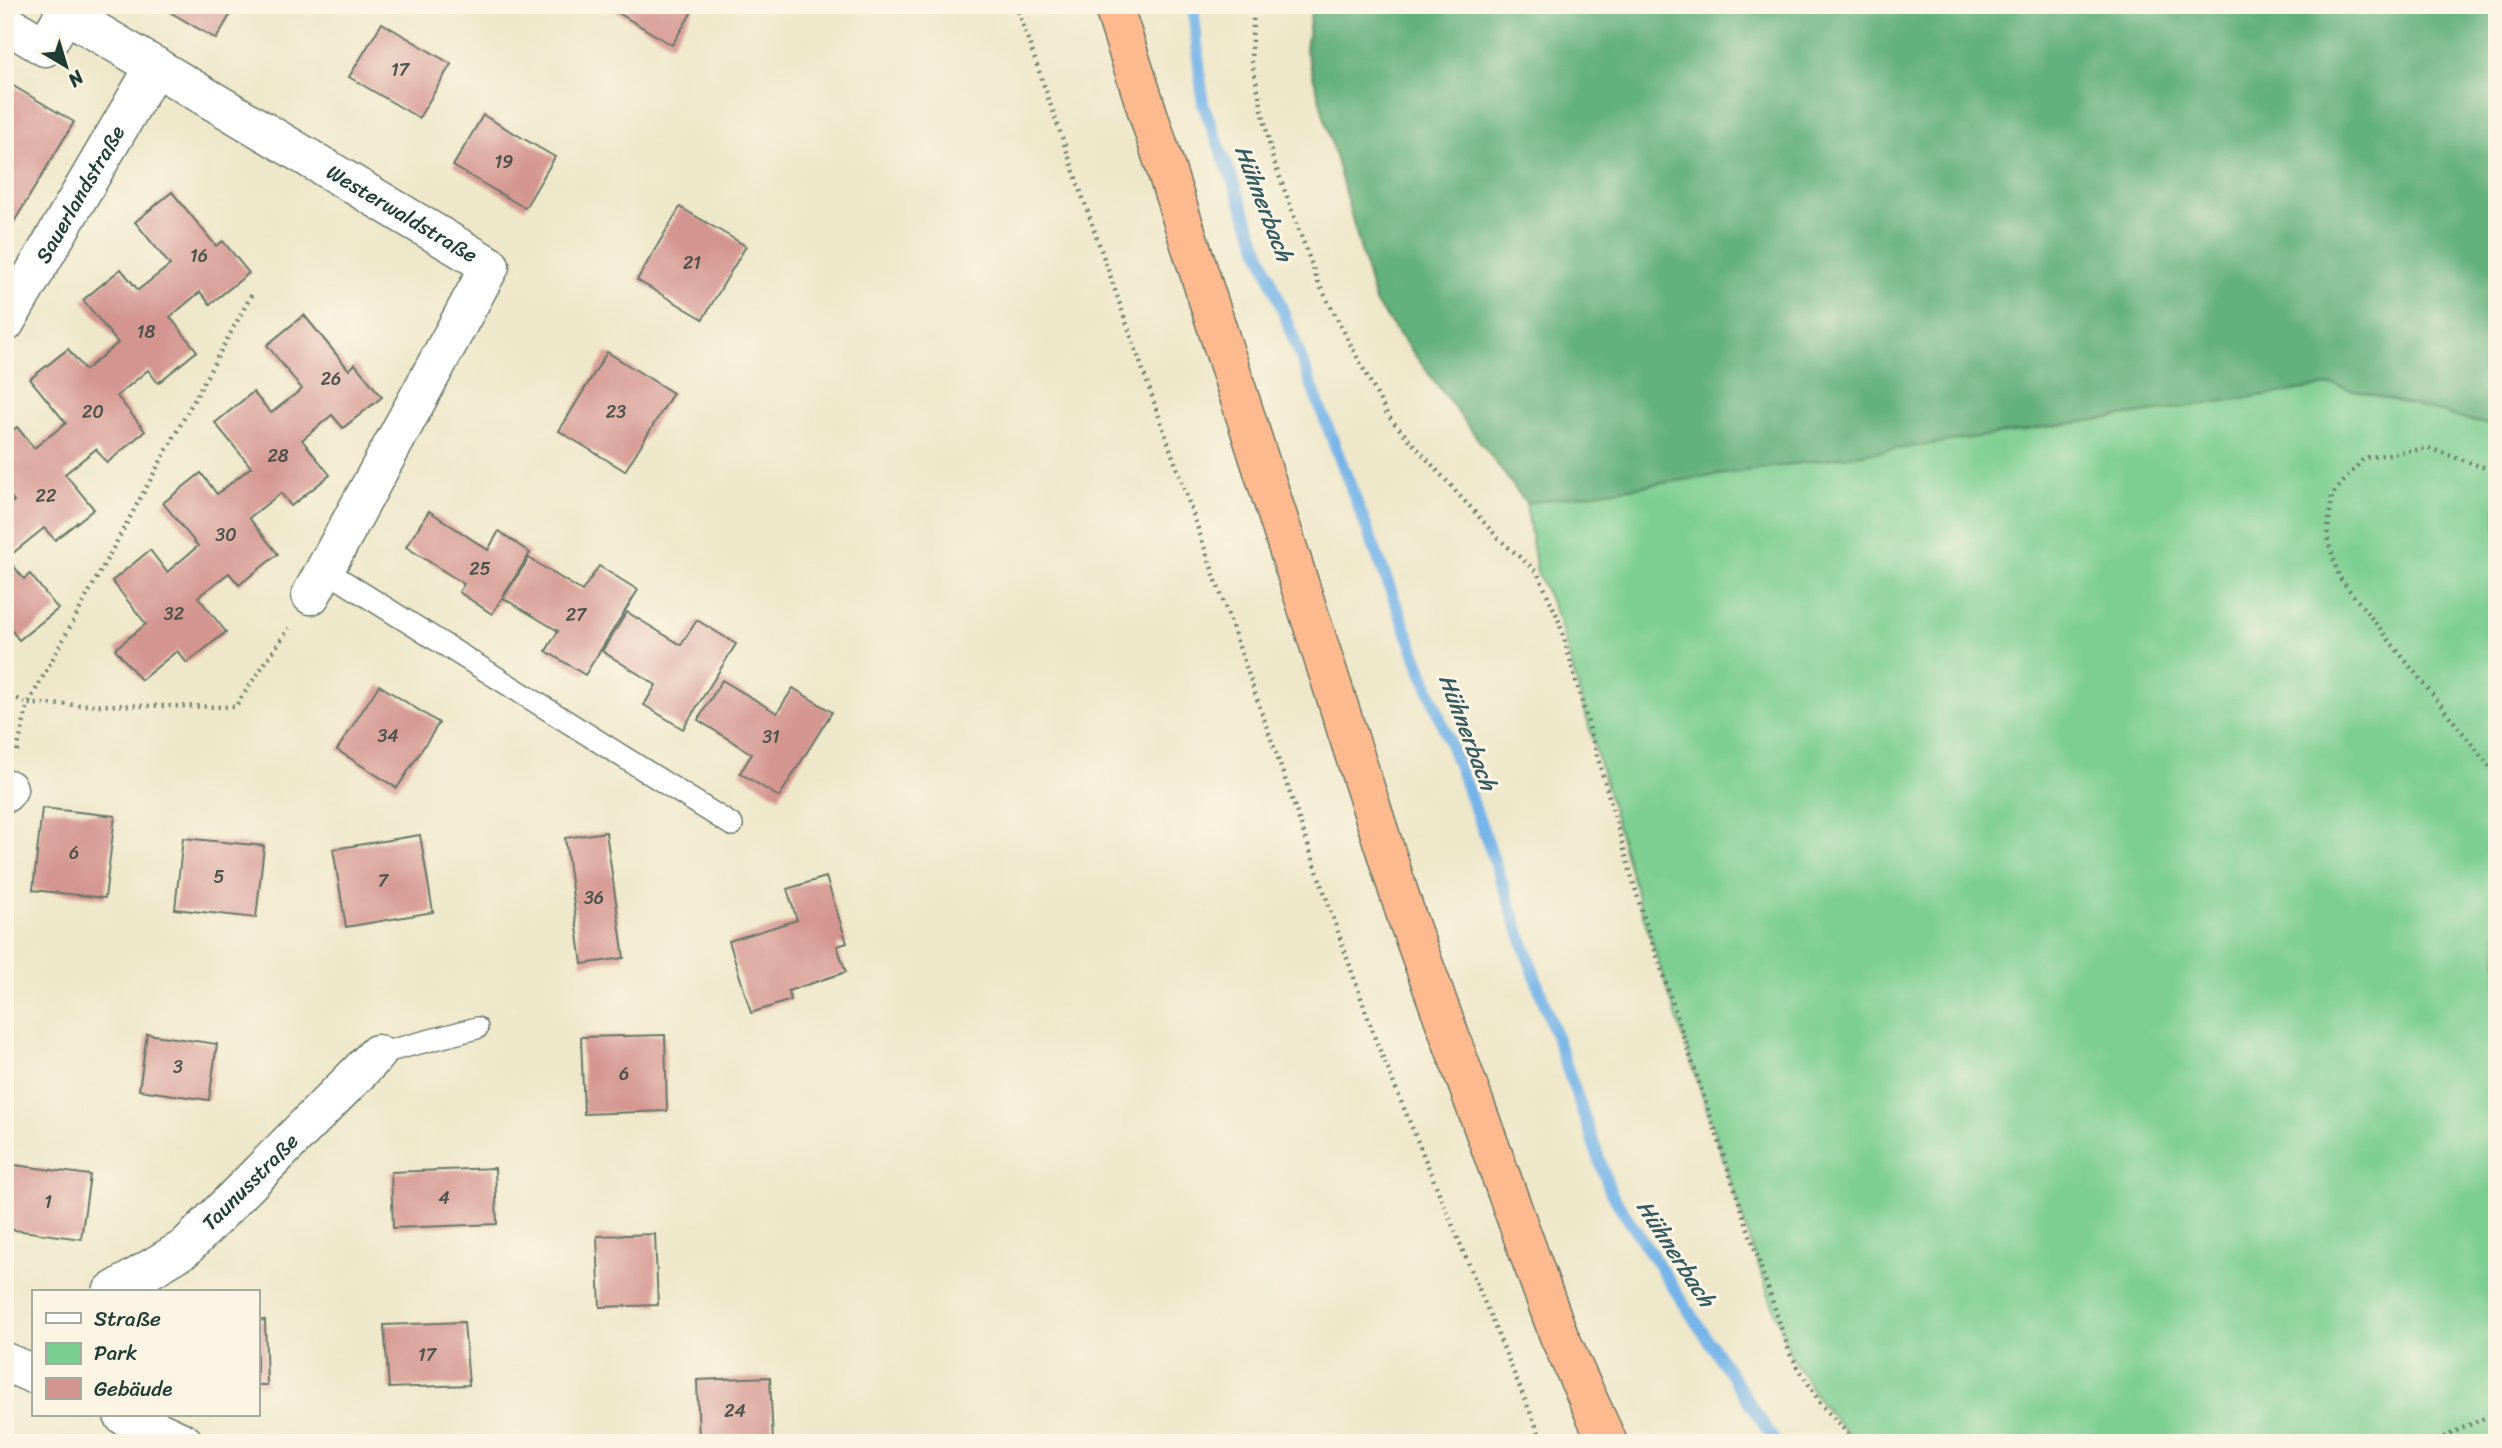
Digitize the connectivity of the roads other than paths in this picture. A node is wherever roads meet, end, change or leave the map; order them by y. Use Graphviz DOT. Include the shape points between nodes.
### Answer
graph roads {
  1 [pos="1113,5"];
  2 [pos="1131,5"];
  3 [pos="67,9"];
  4 [pos="5,23"];
  5 [pos="1128,51"];
  6 [pos="155,66"];
  7 [pos="5,323"];
  8 [pos="318,583"];
  9 [pos="732,825"];
  10 [pos="477,1028"];
  11 [pos="377,1054"];
  12 [pos="115,1290"];
  13 [pos="124,1416"];
  14 [pos="184,1443"];
  15 [pos="1608,1443"];
  1 -- 5 [label="highway"];
  2 -- 5 [label="lane"];
  3 -- 4 [label="street, Westerwaldstraße" via="45,47"];
  3 -- 6 [label="street, Westerwaldstraße"];
  5 -- 15 [label="highway" via="1407,918 1559,1336"];
  6 -- 7 [label="street, Sauerlandstraße"];
  6 -- 8 [label="street, Westerwaldstraße" via="490,266"];
  8 -- 9 [label="lane"];
  10 -- 11 [label="lane"];
  11 -- 12 [label="street, Taunusstraße" via="185,1248"];
  13 -- 14 [label="street"];
}
